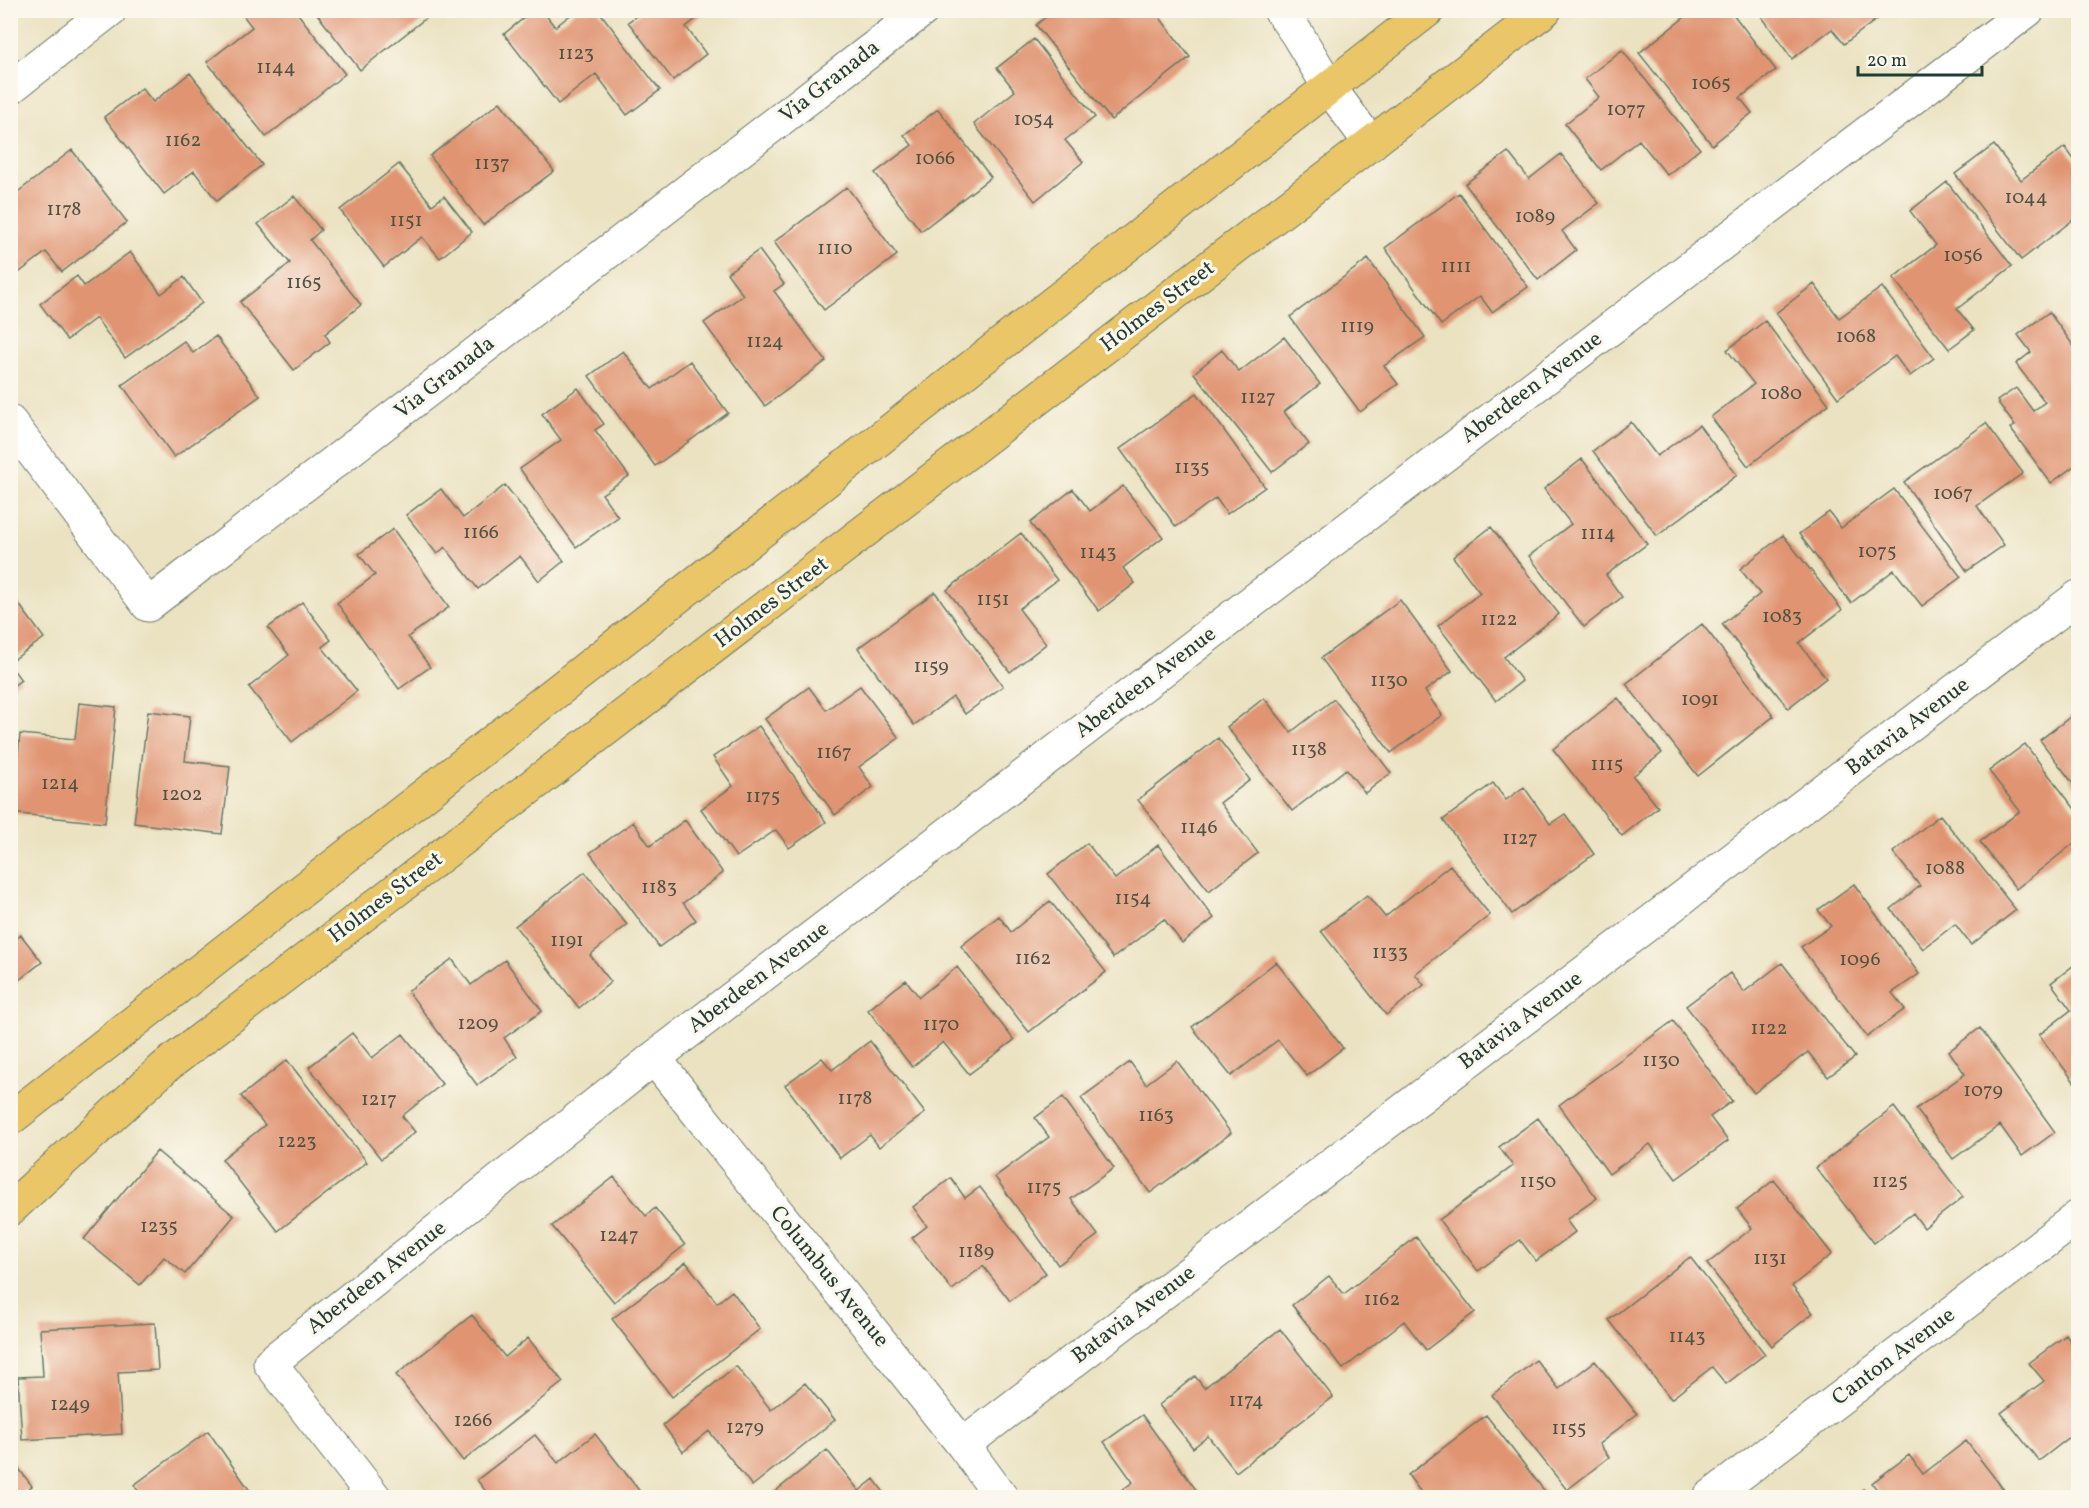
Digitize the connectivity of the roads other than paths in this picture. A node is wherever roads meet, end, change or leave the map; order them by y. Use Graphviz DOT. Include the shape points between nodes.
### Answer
graph roads {
  1 [pos="110,10"];
  2 [pos="923,10"];
  3 [pos="1280,10"];
  4 [pos="1428,10"];
  5 [pos="1545,10"];
  6 [pos="2028,10"];
  7 [pos="1329,87"];
  8 [pos="10,88"];
  9 [pos="1371,144"];
  10 [pos="10,422"];
  11 [pos="2079,597"];
  12 [pos="654,1058"];
  13 [pos="10,1119"];
  14 [pos="10,1209"];
  15 [pos="2079,1217"];
  16 [pos="963,1445"];
  17 [pos="375,1497"];
  18 [pos="1002,1497"];
  19 [pos="1709,1497"];
  1 -- 8 [label="street"];
  2 -- 10 [label="street, Via Granada" via="148,605"];
  3 -- 7 [label="street"];
  4 -- 7 [label="main road"];
  5 -- 9 [label="main road, Holmes Street"];
  6 -- 12 [label="street, Aberdeen Avenue"];
  7 -- 9 [label="street"];
  7 -- 13 [label="main road"];
  9 -- 14 [label="main road, Holmes Street" via="165,1067"];
  11 -- 16 [label="street, Batavia Avenue"];
  12 -- 16 [label="street, Columbus Avenue"];
  12 -- 17 [label="street, Aberdeen Avenue" via="270,1363"];
  15 -- 19 [label="street, Canton Avenue"];
  16 -- 18 [label="street, Columbus Avenue"];
}
